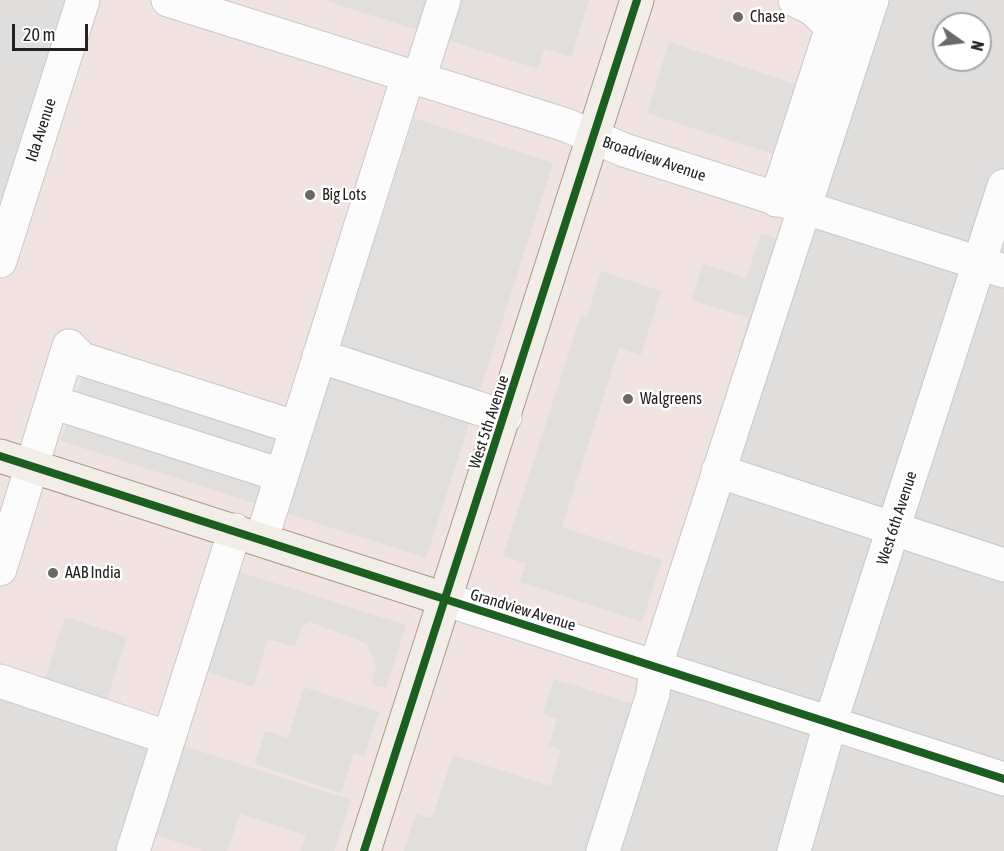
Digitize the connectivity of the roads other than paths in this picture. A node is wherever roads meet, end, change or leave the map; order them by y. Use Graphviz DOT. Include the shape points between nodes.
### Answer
graph roads {
  1 [pos="83,0"];
  2 [pos="169,0"];
  3 [pos="444,0"];
  4 [pos="637,0"];
  5 [pos="795,0"];
  6 [pos="872,0"];
  7 [pos="828,7"];
  8 [pos="413,78"];
  9 [pos="594,137"];
  10 [pos="1004,186"];
  11 [pos="789,204"];
  12 [pos="0,261"];
  13 [pos="992,267"];
  14 [pos="320,356"];
  15 [pos="52,402"];
  16 [pos="506,417"];
  17 [pos="299,419"];
  18 [pos="0,456"];
  19 [pos="32,466"];
  20 [pos="718,471"];
  21 [pos="281,478"];
  22 [pos="893,529"];
  23 [pos="248,534"];
  24 [pos="1004,565"];
  25 [pos="0,568"];
  26 [pos="444,599"];
  27 [pos="656,665"];
  28 [pos="0,681"];
  29 [pos="830,724"];
  30 [pos="169,738"];
  31 [pos="1004,779"];
  32 [pos="133,851"];
  33 [pos="364,851"];
  34 [pos="603,851"];
  35 [pos="794,851"];
  1 -- 12 [label="street, Ida Avenue"];
  2 -- 8 [label="street, Broadview Avenue"];
  3 -- 8 [label="street"];
  4 -- 9 [label="main road, West 5th Avenue"];
  5 -- 7 [label="street" via="813,9"];
  6 -- 11 [label="street"];
  7 -- 11 [label="street"];
  8 -- 9 [label="street, Broadview Avenue"];
  8 -- 14 [label="street"];
  9 -- 11 [label="street, Broadview Avenue"];
  9 -- 16 [label="main road, West 5th Avenue"];
  10 -- 13 [label="street, West 6th Avenue"];
  11 -- 13 [label="street, Broadview Avenue"];
  11 -- 20 [label="street"];
  13 -- 22 [label="street, West 6th Avenue"];
  14 -- 16 [label="street"];
  14 -- 17 [label="street"];
  15 -- 17 [label="street" via="69,346 88,343"];
  15 -- 19 [label="street"];
  15 -- 21 [label="street"];
  16 -- 26 [label="main road, West 5th Avenue"];
  17 -- 21 [label="street"];
  18 -- 19 [label="main road, Grandview Avenue"];
  19 -- 23 [label="main road, Grandview Avenue"];
  19 -- 25 [label="street"];
  20 -- 22 [label="street"];
  20 -- 27 [label="street"];
  21 -- 23 [label="street"];
  22 -- 24 [label="street"];
  22 -- 29 [label="street, West 6th Avenue"];
  23 -- 26 [label="main road, Grandview Avenue"];
  23 -- 30 [label="street"];
  26 -- 27 [label="street, Grandview Avenue"];
  26 -- 33 [label="main road, West 5th Avenue"];
  27 -- 29 [label="street, Grandview Avenue"];
  27 -- 34 [label="street" via="653,694"];
  28 -- 30 [label="street"];
  29 -- 31 [label="street, Grandview Avenue"];
  29 -- 35 [label="street, West 6th Avenue"];
  30 -- 32 [label="street"];
}
